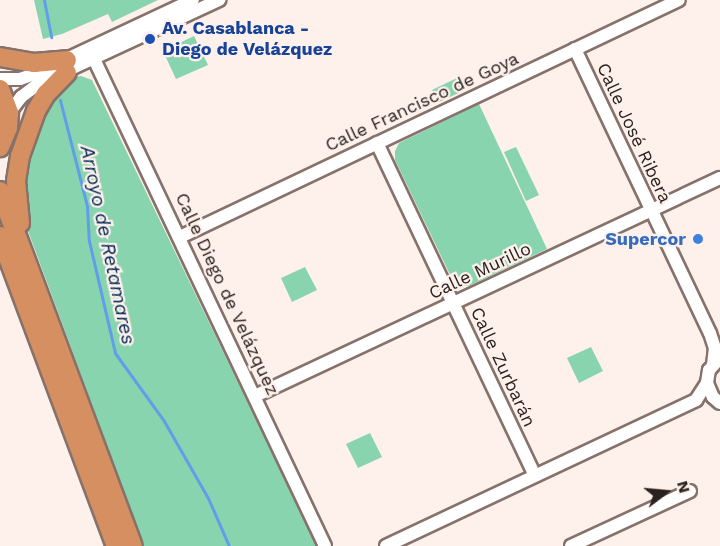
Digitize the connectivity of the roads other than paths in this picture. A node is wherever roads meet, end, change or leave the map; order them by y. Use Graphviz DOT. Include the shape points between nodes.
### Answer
graph roads {
  1 [pos="193,0"];
  2 [pos="219,0"];
  3 [pos="679,0"];
  4 [pos="575,49"];
  5 [pos="0,57"];
  6 [pos="94,59"];
  7 [pos="67,66"];
  8 [pos="0,79"];
  9 [pos="0,89"];
  10 [pos="9,113"];
  11 [pos="377,143"];
  12 [pos="0,147"];
  13 [pos="720,178"];
  14 [pos="0,191"];
  15 [pos="651,211"];
  16 [pos="0,236"];
  17 [pos="180,237"];
  18 [pos="24,252"];
  19 [pos="453,304"];
  20 [pos="716,361"];
  21 [pos="707,383"];
  22 [pos="255,396"];
  23 [pos="720,403"];
  24 [pos="535,475"];
  25 [pos="690,490"];
  26 [pos="116,546"];
  27 [pos="133,546"];
  28 [pos="325,546"];
  29 [pos="386,546"];
  30 [pos="571,546"];
  1 -- 7 [label="street"];
  2 -- 6 [label="street"];
  3 -- 4 [label="street, Calle Francisco de Goya"];
  4 -- 11 [label="street, Calle Francisco de Goya"];
  4 -- 15 [label="street, Calle José Ribera"];
  5 -- 7 [label="highway"];
  6 -- 7 [label="street"];
  6 -- 17 [label="street, Calle Diego de Velázquez"];
  7 -- 8 [label="street" via="20,79"];
  7 -- 10 [label="street" via="27,91"];
  7 -- 18 [label="highway" via="41,103 20,156 16,208"];
  9 -- 10 [label="highway"];
  10 -- 12 [label="highway"];
  11 -- 17 [label="street, Calle Francisco de Goya"];
  11 -- 19 [label="street, Calle Zurbarán"];
  13 -- 15 [label="street, Calle Murillo"];
  14 -- 18 [label="highway"];
  15 -- 19 [label="street, Calle Murillo"];
  15 -- 20 [label="street, Calle José Ribera" via="710,333"];
  16 -- 26 [label="highway"];
  17 -- 22 [label="street, Calle Diego de Velázquez"];
  18 -- 27 [label="highway"];
  19 -- 22 [label="street, Calle Murillo"];
  19 -- 24 [label="street, Calle Zurbarán"];
  20 -- 21 [label="street"];
  21 -- 23 [label="street"];
  21 -- 24 [label="street" via="696,400"];
  22 -- 28 [label="street, Calle Diego de Velázquez"];
  24 -- 29 [label="street"];
  25 -- 30 [label="street"];
}
